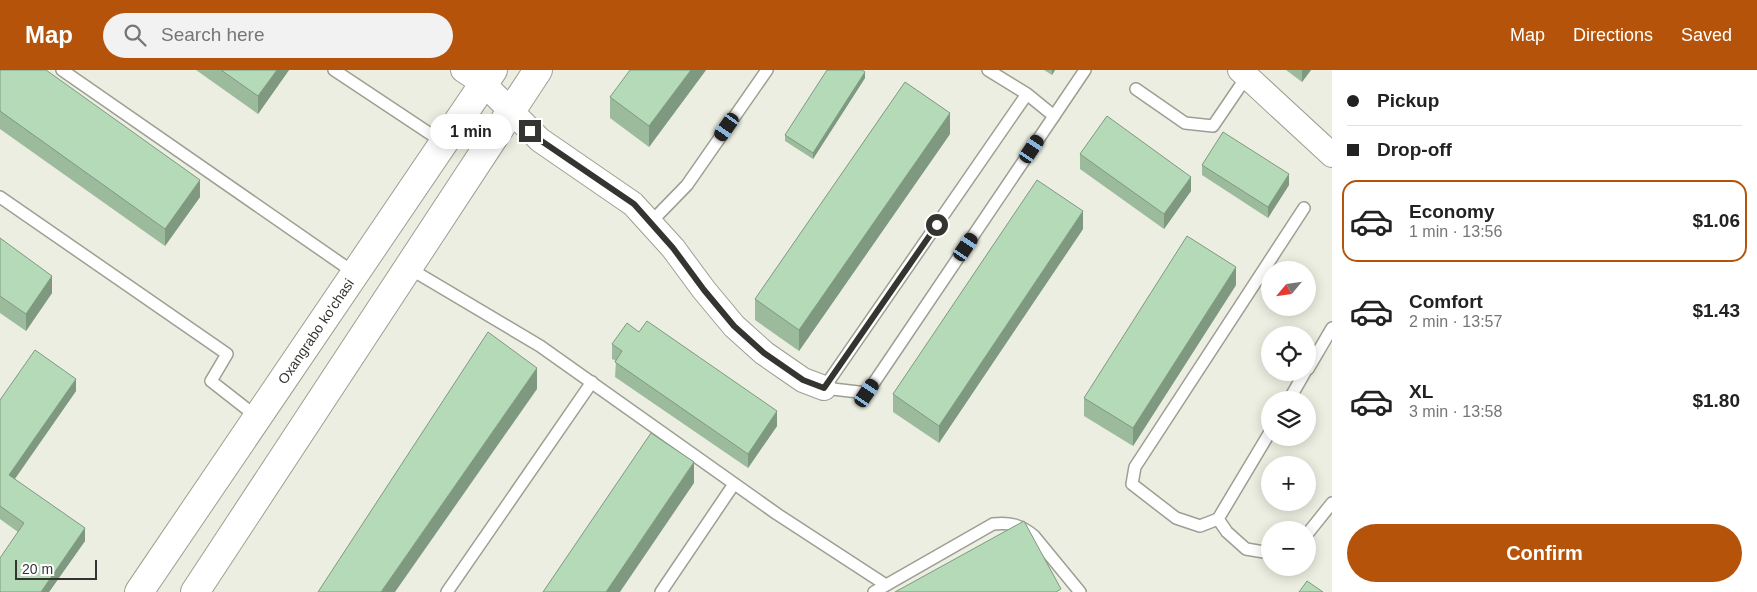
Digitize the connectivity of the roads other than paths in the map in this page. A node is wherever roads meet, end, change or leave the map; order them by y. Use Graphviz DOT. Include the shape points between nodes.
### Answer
graph roads {
  1 [pos="62,70"];
  2 [pos="334,70"];
  3 [pos="538,70"];
  4 [pos="767,70"];
  5 [pos="988,70"];
  6 [pos="1085,70"];
  7 [pos="1243,73"];
  8 [pos="480,75"];
  9 [pos="1136,89"];
  10 [pos="1027,94"];
  11 [pos="510,112"];
  12 [pos="1054,116"];
  13 [pos="444,143"];
  14 [pos="1332,155"];
  15 [pos="0,197"];
  16 [pos="1304,208"];
  17 [pos="651,222"];
  18 [pos="407,267"];
  19 [pos="356,274"];
  20 [pos="1332,328"];
  21 [pos="1316,355"];
  22 [pos="592,382"];
  23 [pos="824,388"];
  24 [pos="259,418"];
  25 [pos="1262,446"];
  26 [pos="734,484"];
  27 [pos="1332,503"];
  28 [pos="1218,519"];
  29 [pos="1316,523"];
  30 [pos="1261,551"];
  31 [pos="886,585"];
  32 [pos="139,592"];
  33 [pos="195,592"];
  34 [pos="447,592"];
  35 [pos="661,592"];
  36 [pos="874,592"];
  37 [pos="1080,592"];
  1 -- 19 [label="lane"];
  2 -- 13 [label="lane"];
  3 -- 11 [label="main road"];
  4 -- 17 [label="lane" via="687,185"];
  5 -- 10 [label="lane"];
  6 -- 12 [label="lane"];
  7 -- 9 [label="lane" via="1213,126 1185,123"];
  7 -- 14 [label="street"];
  8 -- 11 [label="street"];
  8 -- 13 [label="main road, Oxangrabo ko'chasi"];
  10 -- 12 [label="lane"];
  10 -- 23 [label="lane"];
  11 -- 17 [label="street" via="540,140 634,204"];
  11 -- 18 [label="main road"];
  12 -- 23 [label="lane" via="867,393"];
  13 -- 19 [label="main road, Oxangrabo ko'chasi"];
  15 -- 24 [label="lane" via="227,354 211,381"];
  16 -- 28 [label="lane" via="1135,467 1132,484 1176,518 1200,526"];
  17 -- 23 [label="street" via="734,326 795,375"];
  18 -- 22 [label="lane" via="540,346"];
  18 -- 33 [label="main road"];
  19 -- 24 [label="main road, Oxangrabo ko'chasi"];
  20 -- 21 [label="lane"];
  22 -- 26 [label="lane"];
  22 -- 34 [label="lane"];
  24 -- 32 [label="main road, Oxangrabo ko'chasi"];
  25 -- 28 [label="lane"];
  26 -- 31 [label="lane"];
  26 -- 35 [label="lane"];
  27 -- 29 [label="lane"];
  28 -- 30 [label="lane" via="1226,532 1246,549"];
  31 -- 36 [label="lane"];
  31 -- 37 [label="lane" via="993,524 1004,523 1025,528 1034,536"];
}
